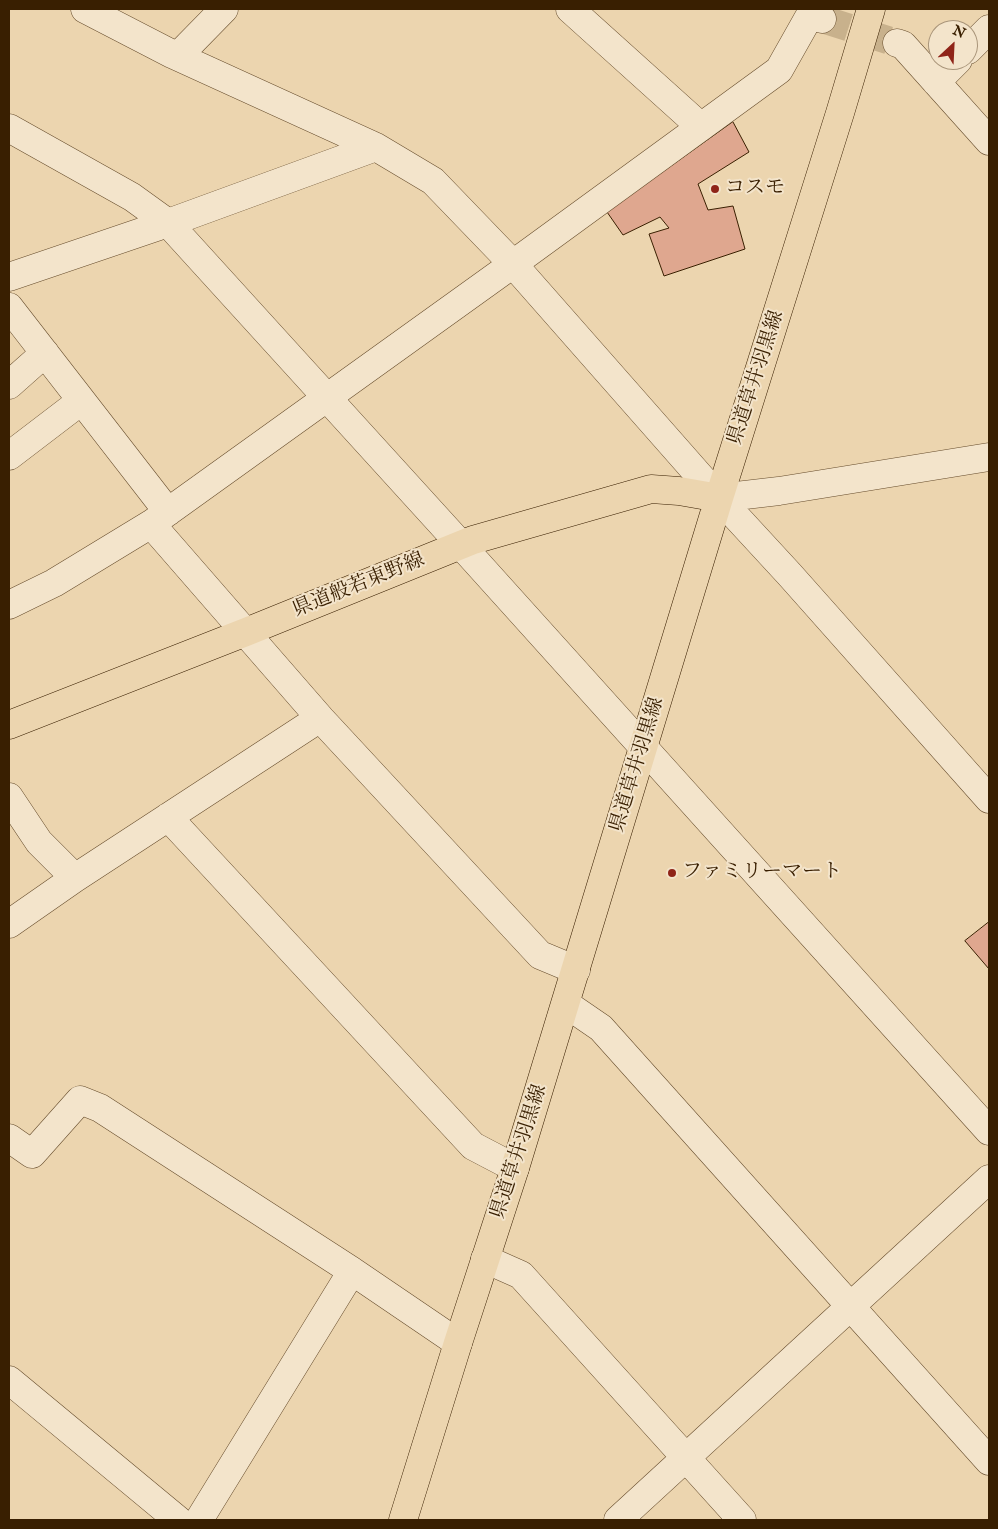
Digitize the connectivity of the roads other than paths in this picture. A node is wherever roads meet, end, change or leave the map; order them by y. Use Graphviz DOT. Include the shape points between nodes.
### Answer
graph roads {
  1 [pos="85,9"];
  2 [pos="224,9"];
  3 [pos="570,9"];
  4 [pos="871,9"];
  5 [pos="815,14"];
  6 [pos="989,29"];
  7 [pos="978,40"];
  8 [pos="897,43"];
  9 [pos="178,56"];
  10 [pos="948,70"];
  11 [pos="936,82"];
  12 [pos="701,127"];
  13 [pos="9,128"];
  14 [pos="989,141"];
  15 [pos="376,147"];
  16 [pos="168,223"];
  17 [pos="513,264"];
  18 [pos="9,276"];
  19 [pos="9,307"];
  20 [pos="45,354"];
  21 [pos="9,385"];
  22 [pos="326,398"];
  23 [pos="81,401"];
  24 [pos="9,456"];
  25 [pos="989,457"];
  26 [pos="719,498"];
  27 [pos="160,518"];
  28 [pos="461,545"];
  29 [pos="9,605"];
  30 [pos="246,632"];
  31 [pos="320,718"];
  32 [pos="9,725"];
  33 [pos="643,747"];
  34 [pos="9,797"];
  35 [pos="989,799"];
  36 [pos="168,817"];
  37 [pos="75,878"];
  38 [pos="9,924"];
  39 [pos="576,970"];
  40 [pos="566,1004"];
  41 [pos="989,1131"];
  42 [pos="9,1138"];
  43 [pos="516,1168"];
  44 [pos="989,1179"];
  45 [pos="485,1259"];
  46 [pos="352,1271"];
  47 [pos="852,1306"];
  48 [pos="458,1343"];
  49 [pos="9,1380"];
  50 [pos="687,1458"];
  51 [pos="989,1461"];
  52 [pos="178,1520"];
  53 [pos="200,1520"];
  54 [pos="403,1520"];
  55 [pos="618,1520"];
  56 [pos="742,1520"];
  1 -- 9 [label="street"];
  2 -- 9 [label="street"];
  3 -- 12 [label="street"];
  4 -- 26 [label="main road, 県道草井羽黒線"];
  5 -- 12 [label="street" via="779,70"];
  6 -- 7 [label="street"];
  8 -- 11 [label="street" via="904,45"];
  9 -- 15 [label="street"];
  10 -- 11 [label="street"];
  11 -- 14 [label="street"];
  12 -- 17 [label="street"];
  13 -- 16 [label="street" via="132,197"];
  15 -- 16 [label="street"];
  15 -- 17 [label="street" via="433,181"];
  16 -- 18 [label="street"];
  16 -- 22 [label="street"];
  17 -- 22 [label="street"];
  17 -- 26 [label="street"];
  19 -- 20 [label="street"];
  20 -- 21 [label="street"];
  20 -- 23 [label="street"];
  22 -- 27 [label="street"];
  22 -- 28 [label="street"];
  23 -- 24 [label="street"];
  23 -- 27 [label="street"];
  25 -- 26 [label="street"];
  26 -- 28 [label="main road, 県道般若東野線" via="651,489"];
  26 -- 33 [label="main road, 県道草井羽黒線"];
  26 -- 35 [label="street"];
  27 -- 29 [label="street" via="54,583"];
  27 -- 30 [label="street"];
  28 -- 30 [label="main road, 県道般若東野線"];
  28 -- 33 [label="street"];
  30 -- 31 [label="street"];
  30 -- 32 [label="main road, 県道般若東野線"];
  31 -- 36 [label="street"];
  31 -- 39 [label="street" via="540,956"];
  33 -- 39 [label="main road, 県道草井羽黒線"];
  33 -- 41 [label="street"];
  34 -- 37 [label="street" via="39,842"];
  36 -- 37 [label="street"];
  36 -- 43 [label="street" via="473,1146"];
  37 -- 38 [label="street"];
  39 -- 40 [label="main road, 県道草井羽黒線"];
  40 -- 43 [label="main road, 県道草井羽黒線"];
  40 -- 47 [label="street" via="601,1028"];
  42 -- 46 [label="street" via="32,1154 80,1100 100,1108"];
  43 -- 45 [label="main road, 県道草井羽黒線"];
  44 -- 47 [label="street"];
  45 -- 48 [label="main road, 県道草井羽黒線"];
  45 -- 50 [label="street" via="521,1275"];
  46 -- 48 [label="street"];
  46 -- 53 [label="street"];
  47 -- 50 [label="street"];
  47 -- 51 [label="street"];
  48 -- 54 [label="main road, 県道草井羽黒線"];
  49 -- 52 [label="street"];
  50 -- 55 [label="street"];
  50 -- 56 [label="street"];
}
